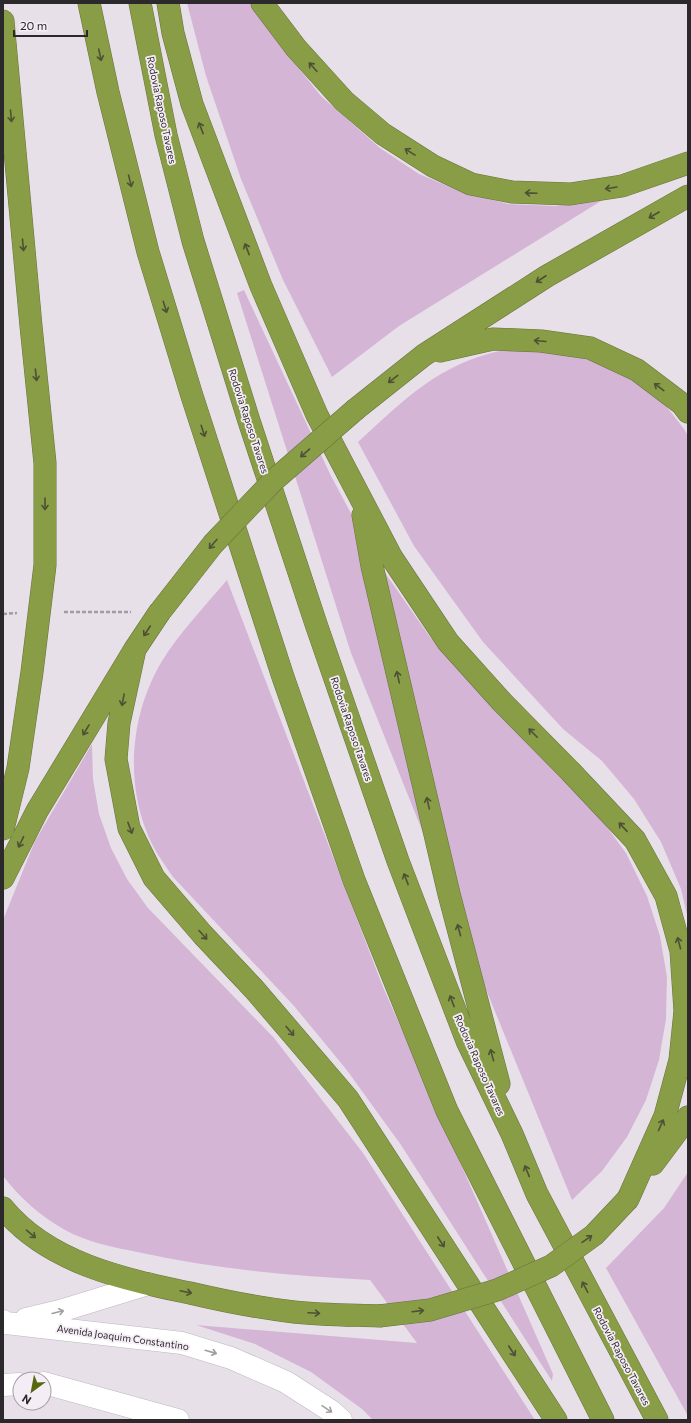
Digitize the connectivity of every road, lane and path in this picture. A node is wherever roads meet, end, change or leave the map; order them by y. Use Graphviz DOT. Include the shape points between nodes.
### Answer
graph roads {
  1 [pos="89,3"];
  2 [pos="140,3"];
  3 [pos="168,3"];
  4 [pos="262,3"];
  5 [pos="3,21"];
  6 [pos="688,163"];
  7 [pos="688,196"];
  8 [pos="424,355"];
  9 [pos="688,412"];
  10 [pos="359,495"];
  11 [pos="39,612"];
  12 [pos="159,612"];
  13 [pos="3,614"];
  14 [pos="135,649"];
  15 [pos="3,828"];
  16 [pos="3,878"];
  17 [pos="688,1117"];
  18 [pos="512,1134"];
  19 [pos="628,1199"];
  20 [pos="3,1208"];
  21 [pos="148,1284"];
  22 [pos="4,1322"];
  23 [pos="52,1385"];
  24 [pos="178,1420"];
  25 [pos="341,1420"];
  26 [pos="556,1420"];
  27 [pos="603,1420"];
  28 [pos="657,1420"];
  1 -- 27 [label="highway, one-way" via="108,92 148,252 194,404 283,677 354,880 447,1111"];
  18 -- 2 [label="highway, Rodovia Raposo Tavares, one-way" via="467,1041 398,861 318,631 192,241 166,135"];
  10 -- 3 [label="highway, one-way" via="317,416 261,286 192,104 173,33"];
  6 -- 4 [label="highway, one-way" via="622,186 570,194 512,192 471,184 433,166 383,134 349,106 296,48"];
  5 -- 11 [label="highway, one-way" via="45,463 45,565"];
  7 -- 8 [label="highway, one-way" via="546,276"];
  9 -- 8 [label="highway, one-way" via="682,404 637,370 590,348 541,341 493,339"];
  8 -- 12 [label="highway, one-way, bridge" via="273,480 213,544"];
  18 -- 10 [label="highway, one-way" via="449,894 372,566"];
  19 -- 10 [label="highway, one-way" via="665,1116 680,1060 685,1011 681,951 666,896 635,840 448,642 392,558"];
  11 -- 12 [label="path"];
  11 -- 13 [label="path"];
  11 -- 15 [label="highway" via="18,768"];
  12 -- 14 [label="highway, one-way"];
  14 -- 16 [label="highway, one-way" via="37,811"];
  14 -- 26 [label="highway, one-way" via="119,723 116,759 129,828 154,878 348,1099"];
  17 -- 19 [label="highway"];
  28 -- 18 [label="highway, Rodovia Raposo Tavares, one-way" via="537,1194"];
  21 -- 19 [label="highway, one-way, bridge" via="226,1301 294,1312 379,1316 430,1310 498,1290 551,1266 594,1235"];
  20 -- 21 [label="highway, one-way" via="38,1240 77,1261"];
  22 -- 21 [label="street, one-way" via="60,1311"];
  22 -- 25 [label="street, Avenida Joaquim Constantino, one-way" via="189,1345 231,1358 286,1382"];
  23 -- 24 [label="street"];
}
